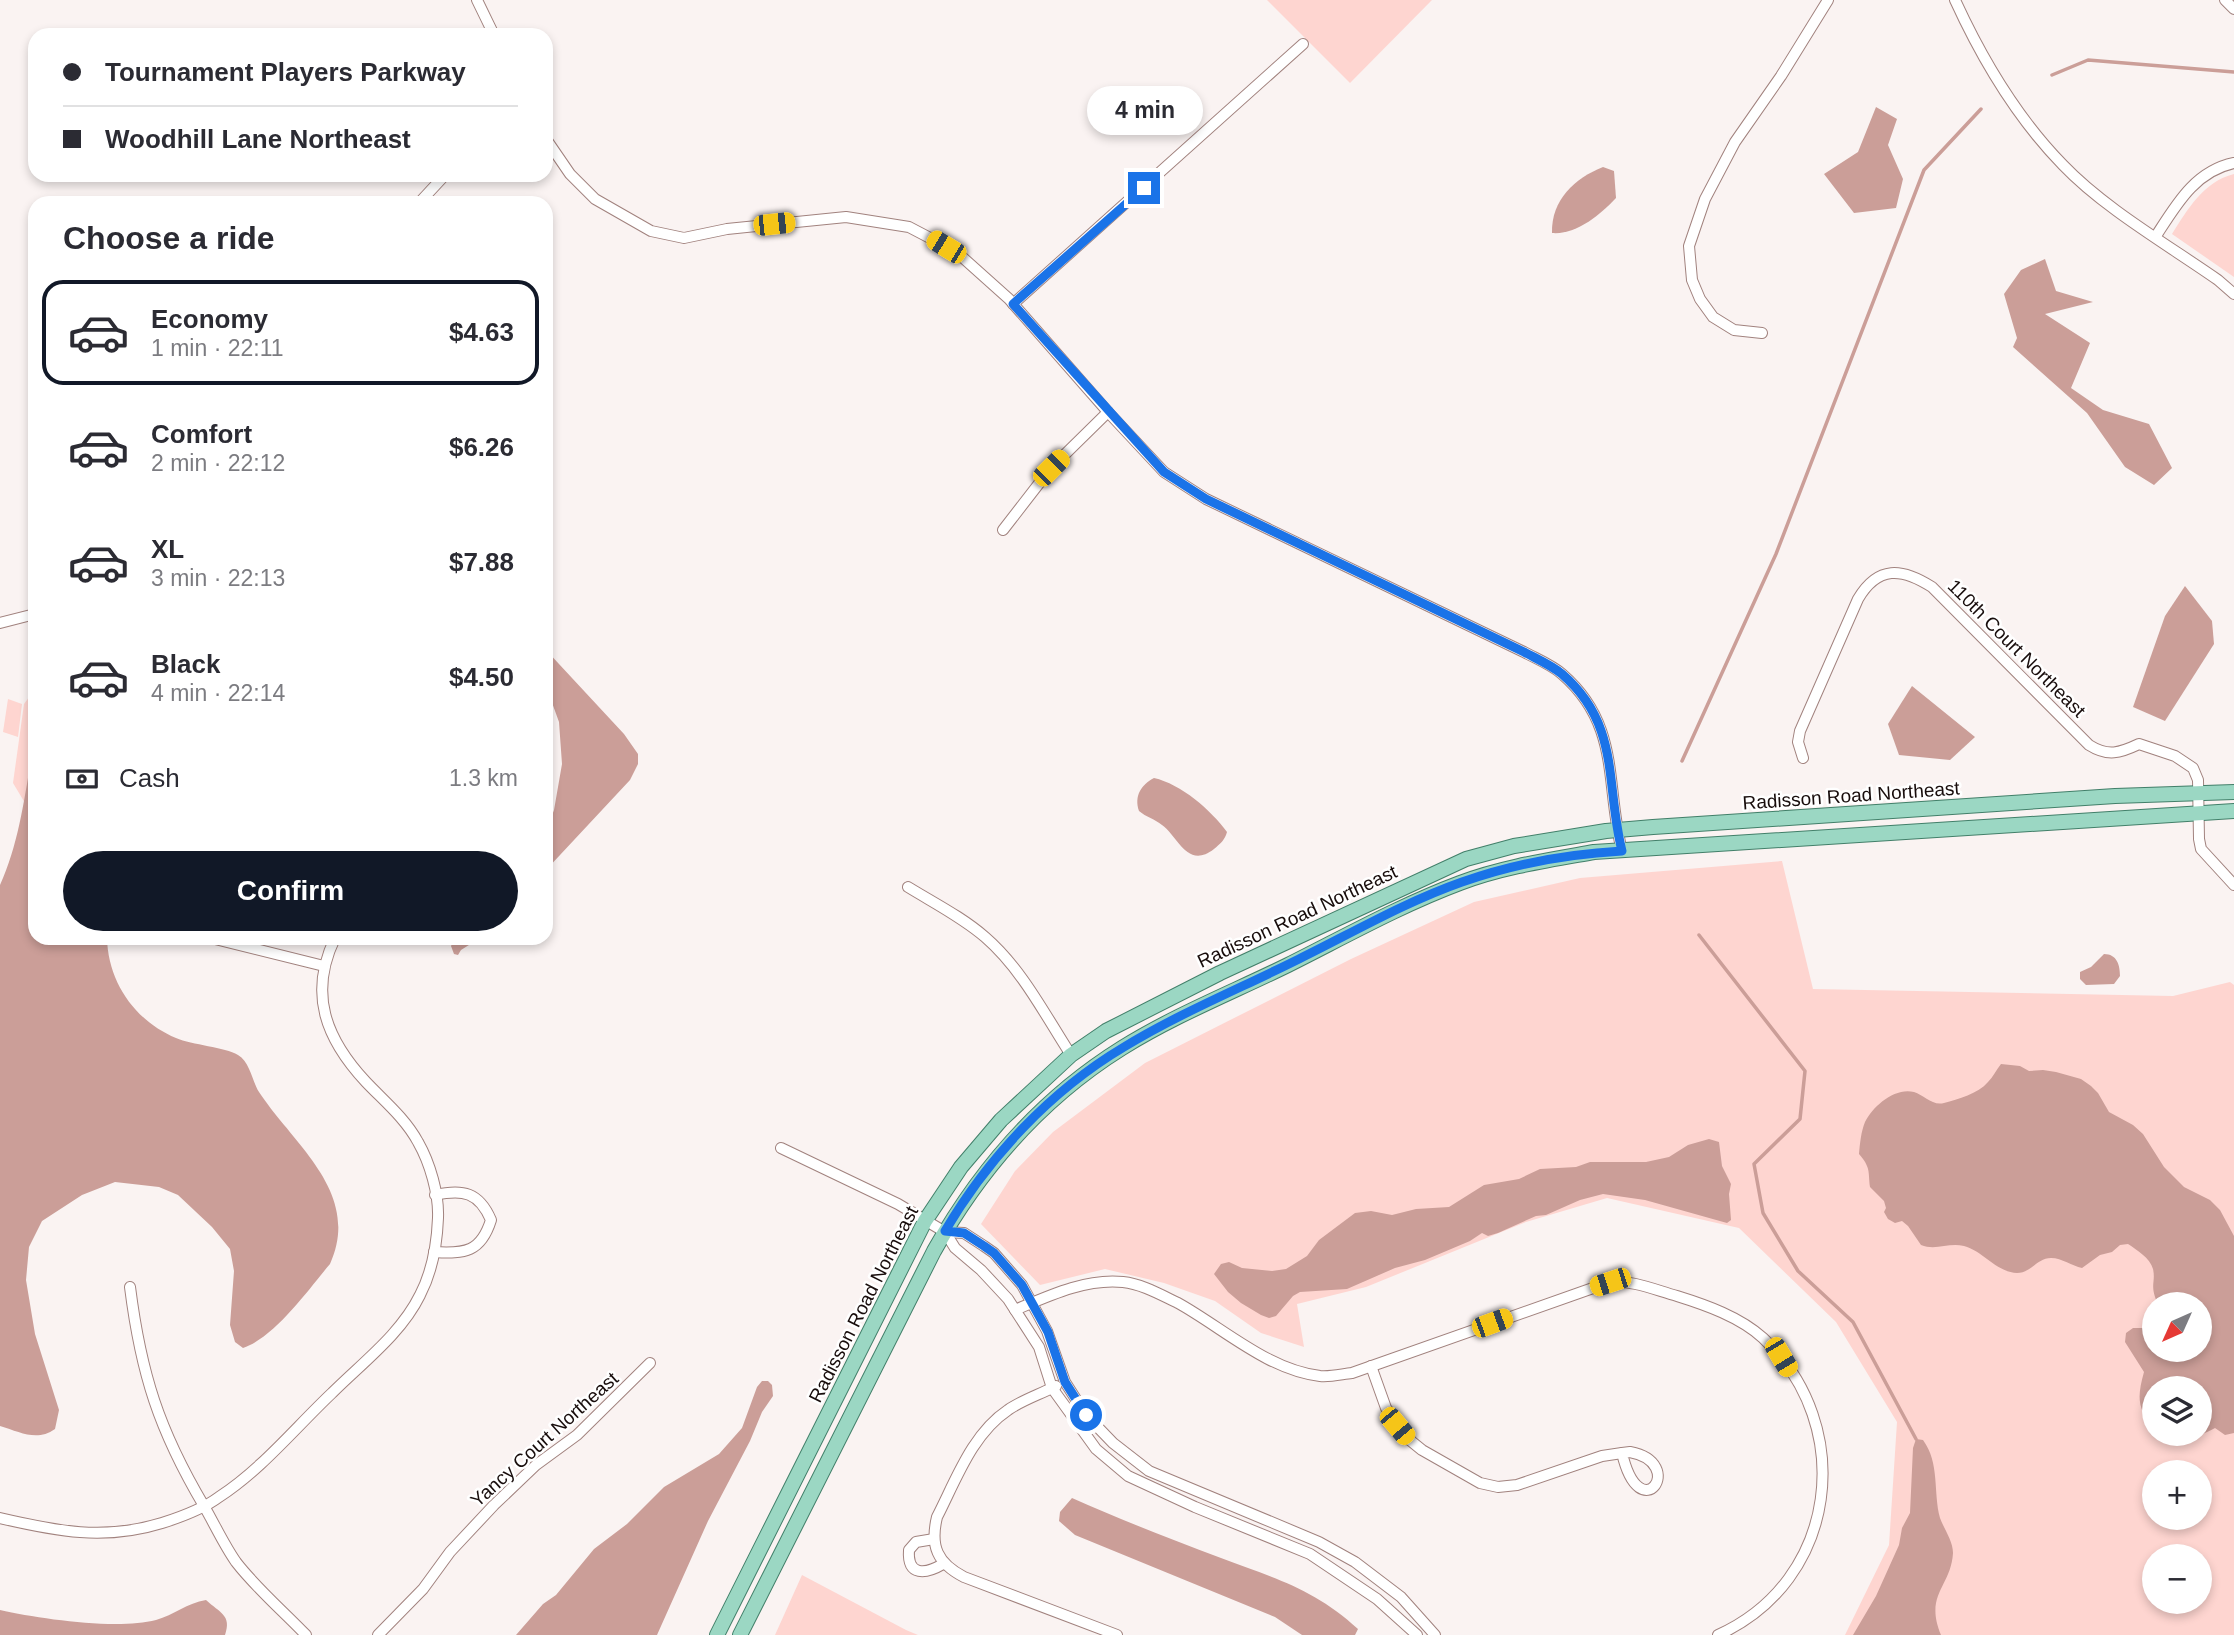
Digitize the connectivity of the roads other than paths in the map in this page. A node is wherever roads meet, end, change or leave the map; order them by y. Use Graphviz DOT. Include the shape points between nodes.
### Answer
graph roads {
  1 [pos="477,0"];
  2 [pos="1828,0"];
  3 [pos="1955,0"];
  4 [pos="2225,0"];
  5 [pos="2234,9"];
  6 [pos="491,28"];
  7 [pos="1303,44"];
  8 [pos="553,149"];
  9 [pos="2234,163"];
  10 [pos="439,182"];
  11 [pos="426,196"];
  12 [pos="2156,236"];
  13 [pos="2234,293"];
  14 [pos="1013,304"];
  15 [pos="1762,333"];
  16 [pos="1108,412"];
  17 [pos="1003,530"];
  18 [pos="28,616"];
  19 [pos="0,623"];
  20 [pos="1803,758"];
  21 [pos="2234,792"];
  22 [pos="2198,793"];
  23 [pos="2234,811"];
  24 [pos="2198,813"];
  25 [pos="1617,830"];
  26 [pos="1622,851"];
  27 [pos="2234,885"];
  28 [pos="908,887"];
  29 [pos="239,945"];
  30 [pos="332,945"];
  31 [pos="324,966"];
  32 [pos="1071,1055"];
  33 [pos="781,1148"];
  34 [pos="435,1195"];
  35 [pos="925,1221"];
  36 [pos="945,1231"];
  37 [pos="434,1252"];
  38 [pos="130,1287"];
  39 [pos="1033,1302"];
  40 [pos="1015,1310"];
  41 [pos="650,1363"];
  42 [pos="1371,1366"];
  43 [pos="1065,1382"];
  44 [pos="1052,1388"];
  45 [pos="1622,1453"];
  46 [pos="204,1507"];
  47 [pos="0,1518"];
  48 [pos="934,1539"];
  49 [pos="943,1563"];
  50 [pos="306,1635"];
  51 [pos="378,1635"];
  52 [pos="717,1635"];
  53 [pos="740,1635"];
  54 [pos="1117,1635"];
  55 [pos="1417,1635"];
  56 [pos="1435,1635"];
  57 [pos="1718,1635"];
  1 -- 6 [label="street"];
  2 -- 15 [label="street" via="1735,142 1705,199 1689,246 1692,280 1713,317 1734,330"];
  3 -- 12 [label="street" via="1970,33 2031,129 2063,166 2101,199"];
  4 -- 5 [label="street"];
  7 -- 14 [label="street"];
  8 -- 14 [label="street" via="595,200 651,231 684,238 846,217 909,227 961,256"];
  9 -- 12 [label="street" via="2210,170 2194,184"];
  10 -- 11 [label="street"];
  12 -- 13 [label="street"];
  14 -- 16 [label="street"];
  16 -- 17 [label="street" via="1051,468"];
  16 -- 25 [label="street" via="1164,472 1206,499 1560,673 1586,698 1598,719 1608,752"];
  18 -- 19 [label="street"];
  20 -- 22 [label="street, 110th Court Northeast" via="1800,731 1858,599 1875,578 1900,572 1932,587 2089,745 2108,754 2139,744 2175,756 2193,768"];
  21 -- 22 [label="main road, Radisson Road Northeast"];
  22 -- 24 [label="street, 110th Court Northeast"];
  22 -- 25 [label="main road, Radisson Road Northeast"];
  23 -- 24 [label="main road, Radisson Road Northeast"];
  24 -- 26 [label="main road, Radisson Road Northeast"];
  24 -- 27 [label="street, 110th Court Northeast" via="2202,849"];
  25 -- 26 [label="street"];
  25 -- 32 [label="main road, Radisson Road Northeast" via="1514,846 1466,859 1216,975 1106,1031"];
  26 -- 36 [label="main road, Radisson Road Northeast" via="1532,863 1461,882 1124,1047 1024,1127"];
  28 -- 32 [label="street" via="965,922 999,950"];
  29 -- 31 [label="street"];
  30 -- 31 [label="street"];
  31 -- 34 [label="street" via="323,1004 333,1038 418,1142"];
  32 -- 35 [label="main road, Radisson Road Northeast" via="1001,1120 961,1167"];
  33 -- 35 [label="street"];
  34 -- 37 [label="street"];
  34 -- 37 [label="street" via="455,1192 476,1198 491,1220 485,1238 468,1250"];
  35 -- 36 [label="street"];
  35 -- 52 [label="main road, Radisson Road Northeast"];
  36 -- 39 [label="street" via="964,1233 994,1253"];
  36 -- 40 [label="street" via="955,1248 995,1284"];
  36 -- 53 [label="main road, Radisson Road Northeast"];
  37 -- 46 [label="street" via="421,1294 389,1337 280,1446"];
  38 -- 46 [label="street" via="153,1402"];
  39 -- 40 [label="street"];
  39 -- 42 [label="street" via="1098,1282 1125,1282 1158,1293 1298,1372 1323,1376"];
  39 -- 43 [label="street"];
  40 -- 44 [label="street" via="1039,1347"];
  41 -- 51 [label="street, Yancy Court Northeast" via="587,1426 494,1505"];
  42 -- 45 [label="street" via="1386,1408 1406,1437 1480,1483 1517,1485"];
  42 -- 57 [label="street" via="1540,1305 1625,1280 1697,1302 1760,1335 1781,1357 1810,1405 1820,1435 1824,1472 1818,1512 1795,1569 1754,1615"];
  43 -- 44 [label="street"];
  43 -- 56 [label="street" via="1086,1415 1149,1471 1319,1542 1355,1562 1401,1597"];
  44 -- 48 [label="street" via="997,1418 976,1442 937,1517"];
  44 -- 55 [label="street" via="1096,1449 1128,1476 1310,1554 1377,1599"];
  46 -- 47 [label="street" via="147,1527 93,1534"];
  46 -- 50 [label="street" via="235,1561"];
  48 -- 49 [label="street"];
  48 -- 49 [label="street" via="916,1542 908,1559 921,1572"];
  49 -- 54 [label="street" via="964,1577"];
}
